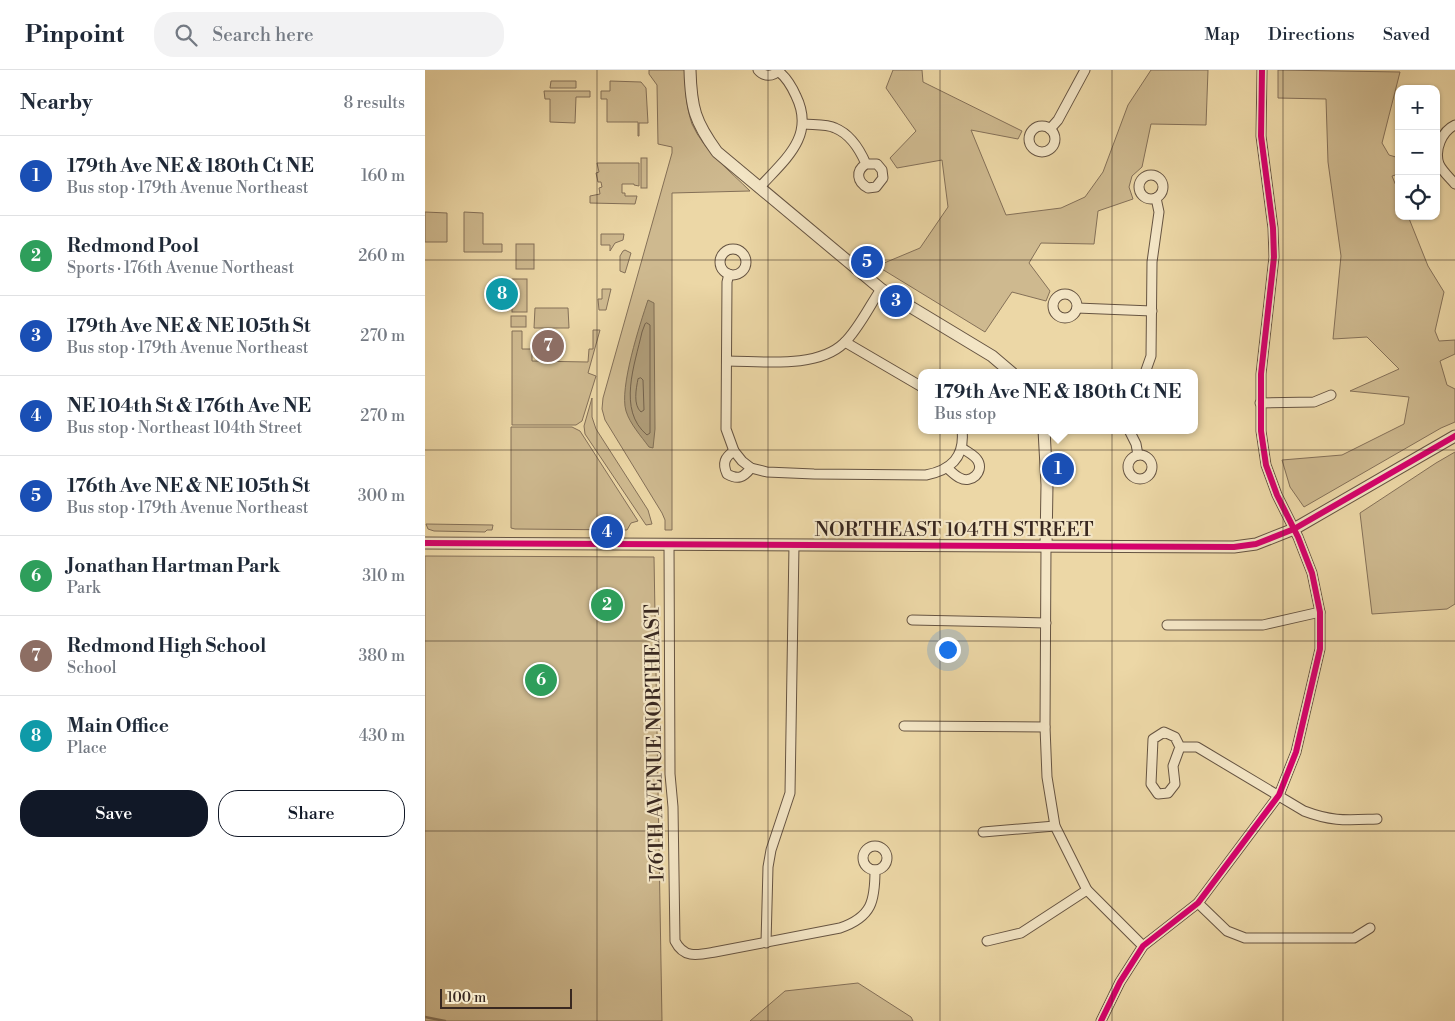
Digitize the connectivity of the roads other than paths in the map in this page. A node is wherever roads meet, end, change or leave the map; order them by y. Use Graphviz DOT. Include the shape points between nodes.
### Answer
graph roads {
  1 [pos="690,70"];
  2 [pos="758,70"];
  3 [pos="779,70"];
  4 [pos="1085,70"];
  5 [pos="1263,70"];
  6 [pos="803,124"];
  7 [pos="1455,125"];
  8 [pos="1050,129"];
  9 [pos="866,164"];
  10 [pos="1455,184"];
  11 [pos="759,188"];
  12 [pos="1156,198"];
  13 [pos="729,274"];
  14 [pos="881,289"];
  15 [pos="1077,308"];
  16 [pos="1152,311"];
  17 [pos="845,342"];
  18 [pos="727,361"];
  19 [pos="1007,369"];
  20 [pos="1146,369"];
  21 [pos="918,385"];
  22 [pos="1331,395"];
  23 [pos="1260,403"];
  24 [pos="962,434"];
  25 [pos="1045,434"];
  26 [pos="1131,434"];
  27 [pos="1455,436"];
  28 [pos="962,448"];
  29 [pos="734,451"];
  30 [pos="1138,455"];
  31 [pos="751,468"];
  32 [pos="947,468"];
  33 [pos="1294,529"];
  34 [pos="425,543"];
  35 [pos="669,544"];
  36 [pos="794,545"];
  37 [pos="1046,546"];
  38 [pos="1320,612"];
  39 [pos="912,620"];
  40 [pos="1046,623"];
  41 [pos="1167,625"];
  42 [pos="904,726"];
  43 [pos="1045,727"];
  44 [pos="1180,747"];
  45 [pos="1279,795"];
  46 [pos="1377,819"];
  47 [pos="1055,826"];
  48 [pos="983,832"];
  49 [pos="875,870"];
  50 [pos="1087,890"];
  51 [pos="1199,903"];
  52 [pos="1370,928"];
  53 [pos="987,941"];
  54 [pos="765,943"];
  55 [pos="1143,946"];
  56 [pos="1101,1021"];
  1 -- 11 [label="street" via="694,111 704,134 717,152"];
  2 -- 3 [label="street" via="768,76"];
  3 -- 6 [label="street" via="800,104"];
  4 -- 8 [label="street"];
  5 -- 23 [label="street" via="1261,136 1274,257"];
  6 -- 9 [label="street" via="835,128 852,140"];
  6 -- 11 [label="street" via="793,151"];
  7 -- 10 [label="street" via="1444,133 1439,143 1439,164"];
  11 -- 14 [label="street"];
  12 -- 16 [label="street" via="1159,212 1152,262"];
  13 -- 18 [label="street"];
  14 -- 17 [label="street"];
  14 -- 19 [label="street" via="992,356"];
  15 -- 16 [label="street"];
  16 -- 20 [label="street" via="1151,356"];
  17 -- 18 [label="street" via="835,350 806,361"];
  17 -- 21 [label="street"];
  18 -- 29 [label="street" via="726,429"];
  22 -- 23 [label="street" via="1314,402"];
  23 -- 33 [label="street" via="1266,465"];
  24 -- 28 [label="street"];
  25 -- 37 [label="street"];
  26 -- 30 [label="street"];
  27 -- 33 [label="street, NORTHEAST 104TH STREET"];
  28 -- 32 [label="street"];
  28 -- 32 [label="street" via="978,462 977,474 970,479 961,479"];
  29 -- 31 [label="street"];
  29 -- 31 [label="street" via="724,462 727,474 739,478"];
  31 -- 32 [label="street" via="783,474 926,475"];
  33 -- 37 [label="street, NORTHEAST 104TH STREET" via="1256,544 1234,547"];
  33 -- 38 [label="street" via="1312,574"];
  34 -- 35 [label="street, NORTHEAST 104TH STREET"];
  35 -- 36 [label="street, NORTHEAST 104TH STREET"];
  35 -- 54 [label="street, 176TH AVENUE NORTHEAST" via="675,941 683,953 698,955"];
  36 -- 37 [label="street, NORTHEAST 104TH STREET"];
  36 -- 54 [label="street" via="790,793 768,867"];
  37 -- 40 [label="street"];
  38 -- 41 [label="street" via="1263,625"];
  38 -- 45 [label="street" via="1320,649 1310,698 1296,752"];
  39 -- 40 [label="street"];
  40 -- 43 [label="street"];
  42 -- 43 [label="street"];
  43 -- 47 [label="street" via="1047,777"];
  44 -- 44 [label="street" via="1173,766 1175,784 1168,793 1158,794 1151,784 1153,739 1164,732 1175,737"];
  44 -- 45 [label="street" via="1197,748"];
  45 -- 46 [label="street" via="1304,811 1321,817 1339,821"];
  45 -- 51 [label="street"];
  47 -- 48 [label="street"];
  47 -- 50 [label="street"];
  49 -- 54 [label="street" via="871,906 853,924"];
  50 -- 53 [label="street" via="1021,933"];
  50 -- 55 [label="street"];
  51 -- 52 [label="street" via="1227,931 1245,938 1354,938"];
  51 -- 55 [label="street"];
  55 -- 56 [label="street"];
}
